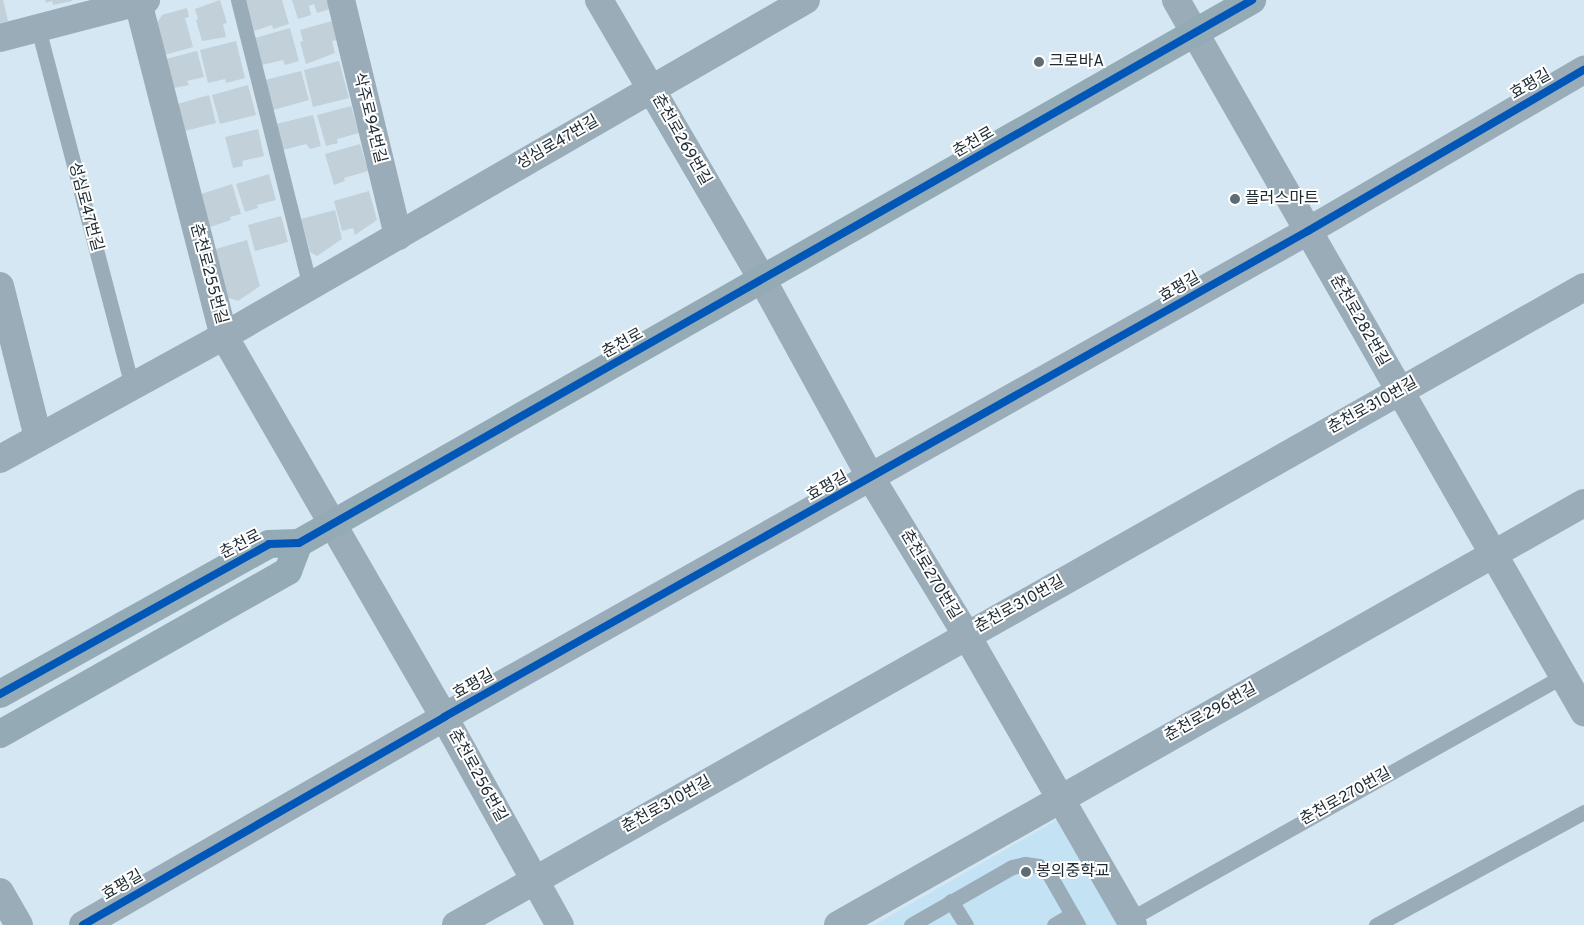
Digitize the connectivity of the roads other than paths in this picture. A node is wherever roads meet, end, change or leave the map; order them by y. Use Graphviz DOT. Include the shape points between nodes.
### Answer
graph roads {
  1 [pos="238,0"];
  2 [pos="341,0"];
  3 [pos="599,0"];
  4 [pos="806,0"];
  5 [pos="1176,0"];
  6 [pos="1252,0"];
  7 [pos="142,1"];
  8 [pos="38,28"];
  9 [pos="1196,32"];
  10 [pos="0,38"];
  11 [pos="1584,70"];
  12 [pos="651,88"];
  13 [pos="1308,231"];
  14 [pos="398,236"];
  15 [pos="763,281"];
  16 [pos="0,286"];
  17 [pos="310,286"];
  18 [pos="1584,287"];
  19 [pos="224,336"];
  20 [pos="132,386"];
  21 [pos="1399,391"];
  22 [pos="38,437"];
  23 [pos="0,459"];
  24 [pos="871,478"];
  25 [pos="1584,503"];
  26 [pos="334,523"];
  27 [pos="299,543"];
  28 [pos="1493,554"];
  29 [pos="967,636"];
  30 [pos="1563,676"];
  31 [pos="0,694"];
  32 [pos="1584,712"];
  33 [pos="444,717"];
  34 [pos="0,734"];
  35 [pos="1061,798"];
  36 [pos="1584,812"];
  37 [pos="534,880"];
  38 [pos="0,892"];
  39 [pos="951,902"];
  40 [pos="1075,920"];
  41 [pos="1132,922"];
  42 [pos="19,925"];
  43 [pos="83,925"];
  44 [pos="456,925"];
  45 [pos="560,925"];
  46 [pos="838,925"];
  47 [pos="911,925"];
  48 [pos="966,925"];
  49 [pos="1054,925"];
  50 [pos="1376,925"];
  1 -- 17 [label="lane"];
  2 -- 14 [label="street, 삭주로94번길"];
  3 -- 12 [label="street, 춘천로269번길"];
  4 -- 12 [label="street, 성심로47번길"];
  5 -- 9 [label="street, 춘천로282번길"];
  6 -- 9 [label="street, 춘천로"];
  7 -- 8 [label="street"];
  7 -- 19 [label="street, 춘천로255번길"];
  8 -- 10 [label="street"];
  8 -- 20 [label="lane, 성심로47번길"];
  9 -- 13 [label="street, 춘천로282번길"];
  9 -- 15 [label="street, 춘천로"];
  11 -- 13 [label="street, 효평길"];
  12 -- 14 [label="street, 성심로47번길"];
  12 -- 15 [label="street, 춘천로269번길"];
  13 -- 21 [label="street, 춘천로282번길"];
  13 -- 24 [label="street, 효평길"];
  14 -- 17 [label="street, 성심로47번길"];
  15 -- 24 [label="street, 춘천로270번길"];
  15 -- 26 [label="street, 춘천로"];
  16 -- 22 [label="street"];
  17 -- 19 [label="street, 성심로47번길"];
  18 -- 21 [label="street, 춘천로310번길"];
  19 -- 20 [label="street, 성심로47번길"];
  19 -- 26 [label="street, 춘천로255번길"];
  20 -- 22 [label="street, 성심로47번길"];
  21 -- 28 [label="street, 춘천로282번길"];
  21 -- 29 [label="street, 춘천로310번길"];
  22 -- 23 [label="street, 성심로47번길"];
  24 -- 29 [label="street, 춘천로270번길"];
  24 -- 33 [label="street, 효평길"];
  25 -- 28 [label="street, 춘천로296번길"];
  26 -- 27 [label="street, 춘천로"];
  26 -- 33 [label="street, 춘천로256번길"];
  27 -- 31 [label="street, 춘천로" via="269,544"];
  27 -- 34 [label="street" via="288,571"];
  28 -- 30 [label="street, 춘천로282번길"];
  28 -- 35 [label="street, 춘천로296번길"];
  29 -- 35 [label="street, 춘천로270번길"];
  29 -- 37 [label="street, 춘천로310번길"];
  30 -- 32 [label="street, 춘천로282번길"];
  30 -- 41 [label="lane, 춘천로270번길"];
  33 -- 37 [label="street, 춘천로256번길"];
  33 -- 43 [label="street, 효평길"];
  35 -- 41 [label="street, 춘천로270번길"];
  35 -- 46 [label="street, 춘천로296번길"];
  36 -- 50 [label="lane"];
  37 -- 44 [label="street, 춘천로310번길"];
  37 -- 45 [label="street, 춘천로256번길"];
  38 -- 42 [label="street"];
  39 -- 40 [label="lane" via="1012,867 1025,864 1039,866 1049,874"];
  39 -- 47 [label="lane"];
  39 -- 48 [label="lane"];
  40 -- 49 [label="lane"];
}
